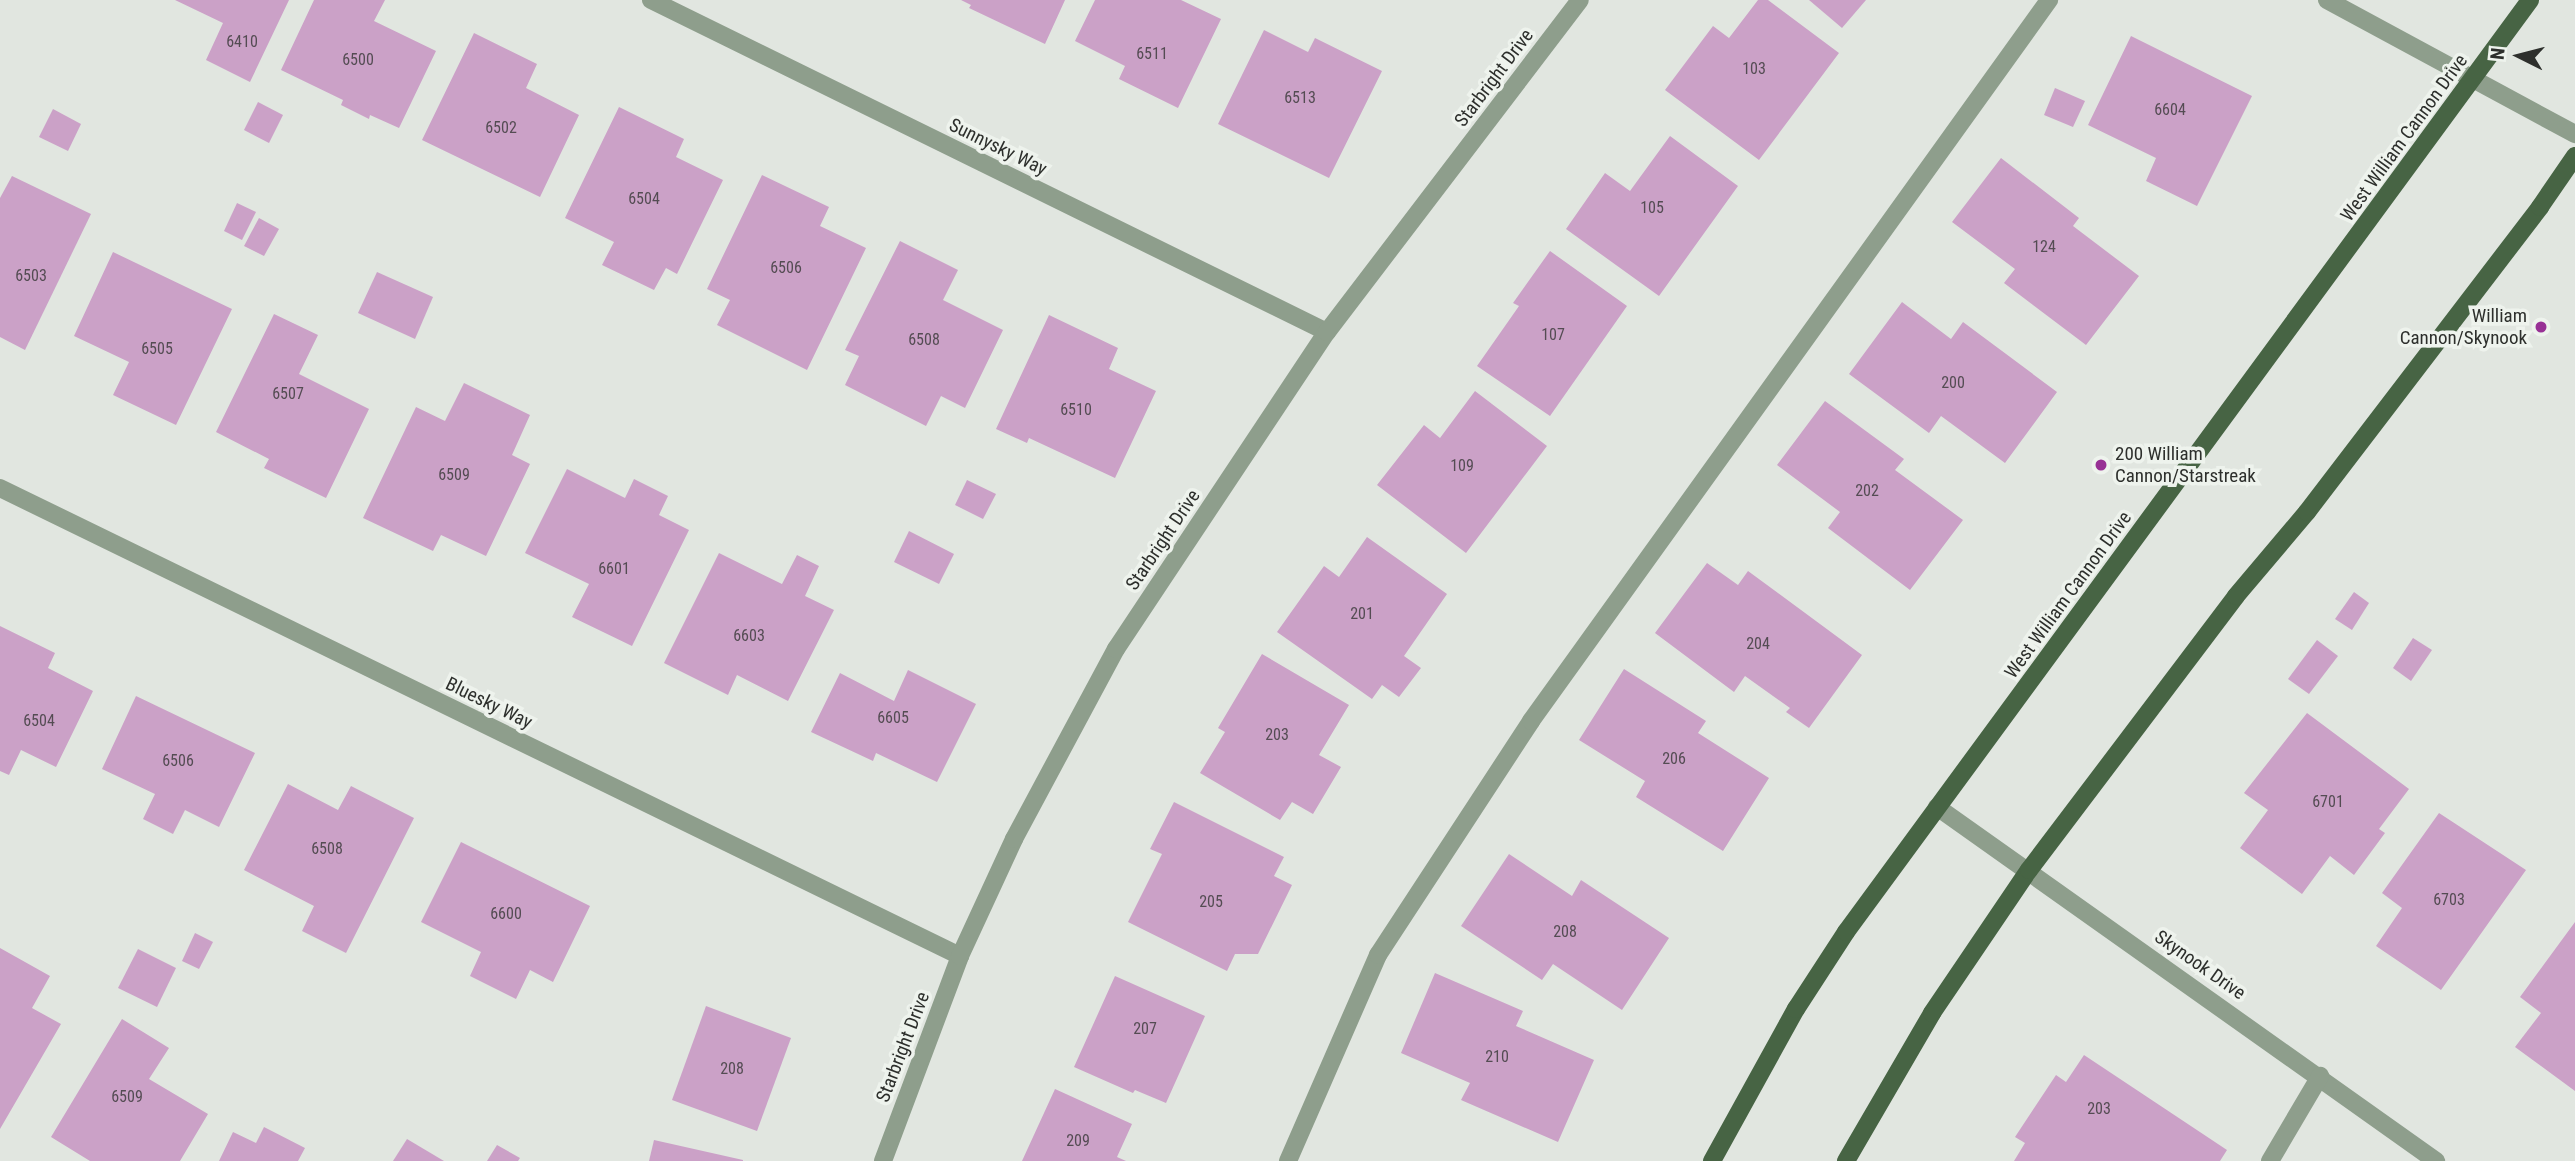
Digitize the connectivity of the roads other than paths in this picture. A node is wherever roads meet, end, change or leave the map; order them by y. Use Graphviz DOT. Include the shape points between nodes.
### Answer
graph roads {
  1 [pos="651,0"];
  2 [pos="1580,0"];
  3 [pos="2049,0"];
  4 [pos="2327,0"];
  5 [pos="2529,0"];
  6 [pos="2475,77"];
  7 [pos="2575,134"];
  8 [pos="2575,156"];
  9 [pos="1327,332"];
  10 [pos="0,488"];
  11 [pos="1937,807"];
  12 [pos="2029,870"];
  13 [pos="960,956"];
  14 [pos="2320,1076"];
  15 [pos="883,1161"];
  16 [pos="1288,1161"];
  17 [pos="1712,1161"];
  18 [pos="1846,1161"];
  19 [pos="2270,1161"];
  20 [pos="2436,1161"];
  1 -- 9 [label="street, Sunnysky Way"];
  2 -- 9 [label="street, Starbright Drive"];
  3 -- 16 [label="street" via="1517,743 1378,956"];
  4 -- 6 [label="street"];
  5 -- 6 [label="main road, West William Cannon Drive"];
  6 -- 7 [label="street"];
  6 -- 11 [label="main road, West William Cannon Drive"];
  8 -- 12 [label="main road"];
  9 -- 13 [label="street, Starbright Drive" via="1116,649 1014,839"];
  10 -- 13 [label="street, Bluesky Way"];
  11 -- 12 [label="street, Skynook Drive"];
  11 -- 17 [label="main road, West William Cannon Drive" via="1796,1009"];
  12 -- 14 [label="street, Skynook Drive"];
  12 -- 18 [label="main road" via="1932,1013"];
  13 -- 15 [label="street, Starbright Drive"];
  14 -- 19 [label="street"];
  14 -- 20 [label="street, Skynook Drive"];
}
